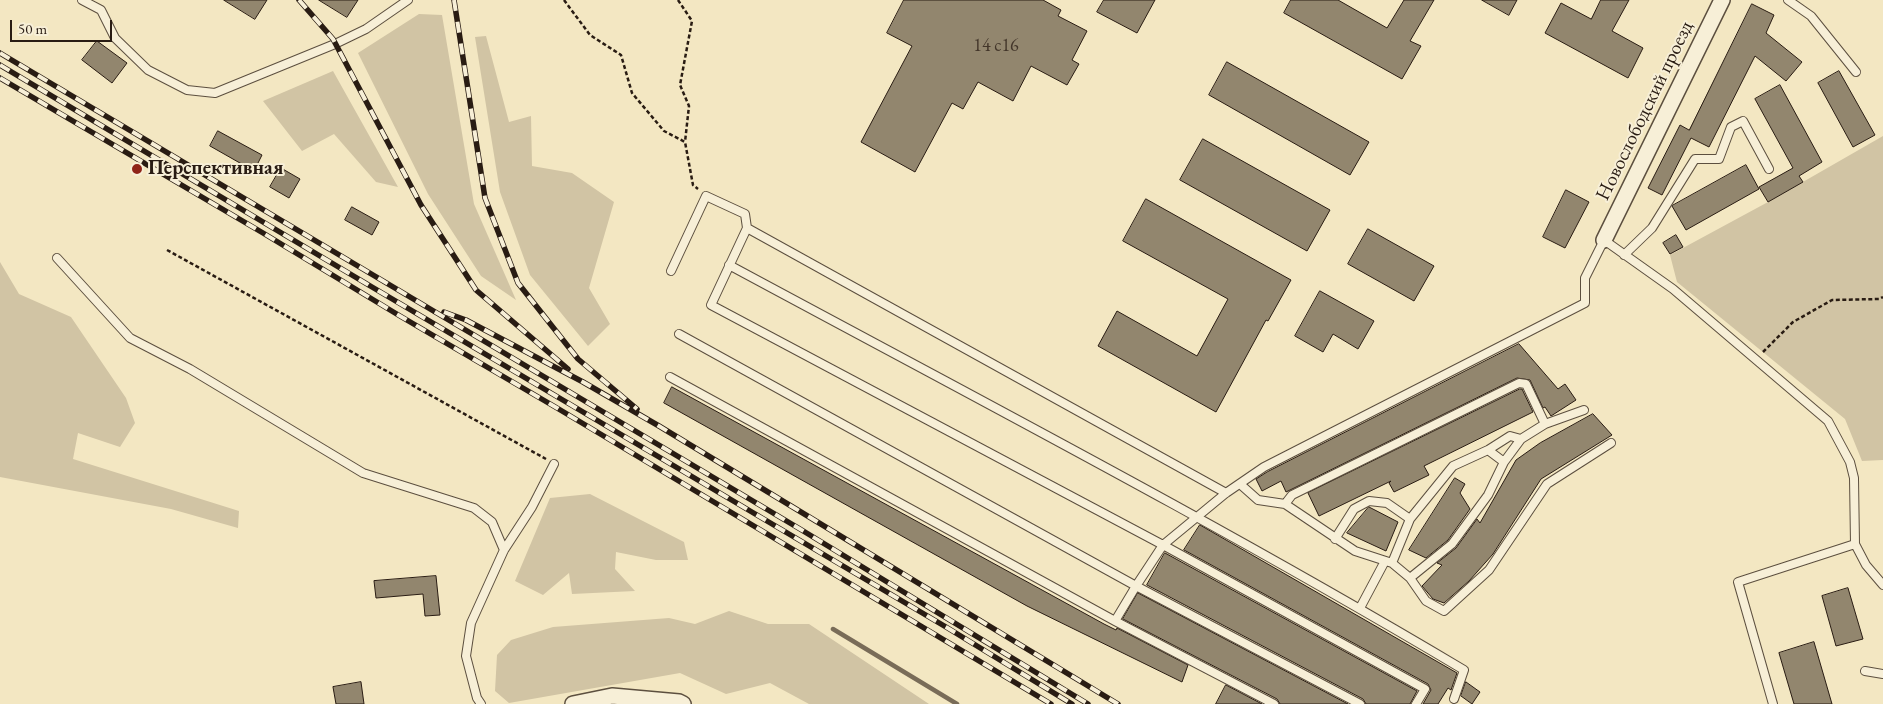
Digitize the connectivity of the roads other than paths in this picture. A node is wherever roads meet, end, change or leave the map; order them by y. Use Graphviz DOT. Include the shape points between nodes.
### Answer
graph roads {
  1 [pos="82,0"];
  2 [pos="408,0"];
  3 [pos="1722,0"];
  4 [pos="1788,0"];
  5 [pos="1856,72"];
  6 [pos="1769,169"];
  7 [pos="747,228"];
  8 [pos="1604,240"];
  9 [pos="1624,254"];
  10 [pos="57,258"];
  11 [pos="729,266"];
  12 [pos="671,271"];
  13 [pos="679,334"];
  14 [pos="670,378"];
  15 [pos="1584,410"];
  16 [pos="1545,424"];
  17 [pos="1522,440"];
  18 [pos="1611,443"];
  19 [pos="1488,450"];
  20 [pos="1504,462"];
  21 [pos="554,464"];
  22 [pos="1240,484"];
  23 [pos="1226,493"];
  24 [pos="1285,504"];
  25 [pos="1196,517"];
  26 [pos="1410,519"];
  27 [pos="1336,538"];
  28 [pos="1855,544"];
  29 [pos="1163,545"];
  30 [pos="504,550"];
  31 [pos="1389,562"];
  32 [pos="1410,578"];
  33 [pos="1883,585"];
  34 [pos="1136,586"];
  35 [pos="1360,608"];
  36 [pos="1115,621"];
  37 [pos="1865,671"];
  38 [pos="1883,674"];
  39 [pos="1454,699"];
  40 [pos="481,704"];
  41 [pos="573,704"];
  42 [pos="683,704"];
  43 [pos="1274,704"];
  44 [pos="1360,704"];
  45 [pos="1416,704"];
  46 [pos="1773,704"];
  1 -- 2 [label="lane" via="101,10 115,38 148,70 187,90 215,93 335,44 366,29"];
  3 -- 8 [label="street, Новослободский проезд"];
  4 -- 5 [label="lane" via="1811,16"];
  6 -- 9 [label="lane" via="1743,121 1731,127 1719,159 1695,159 1652,228"];
  7 -- 11 [label="lane"];
  7 -- 12 [label="lane" via="745,214 706,196"];
  7 -- 23 [label="lane"];
  8 -- 9 [label="lane"];
  8 -- 22 [label="lane" via="1585,278 1585,303 1264,466"];
  9 -- 28 [label="lane" via="1673,289 1828,421 1850,462 1854,478"];
  10 -- 30 [label="lane" via="130,338 190,369 363,474 474,508 492,522"];
  11 -- 25 [label="lane"];
  11 -- 29 [label="lane" via="711,305"];
  13 -- 34 [label="lane"];
  14 -- 36 [label="lane"];
  15 -- 16 [label="lane"];
  16 -- 17 [label="lane"];
  16 -- 24 [label="lane" via="1526,384 1519,383 1292,495"];
  17 -- 19 [label="lane" via="1510,436"];
  17 -- 20 [label="lane"];
  18 -- 32 [label="lane" via="1547,484 1489,570 1444,611 1426,601"];
  19 -- 20 [label="lane"];
  19 -- 26 [label="lane" via="1453,466"];
  20 -- 32 [label="lane" via="1488,495 1452,544"];
  21 -- 30 [label="lane" via="532,507"];
  22 -- 23 [label="lane"];
  22 -- 24 [label="lane" via="1258,500"];
  23 -- 25 [label="lane"];
  24 -- 27 [label="lane"];
  25 -- 29 [label="lane"];
  25 -- 35 [label="lane"];
  26 -- 27 [label="lane" via="1387,503 1369,501 1354,509"];
  26 -- 31 [label="lane"];
  27 -- 31 [label="lane" via="1355,552"];
  28 -- 33 [label="lane" via="1866,565"];
  28 -- 46 [label="lane" via="1738,582"];
  29 -- 34 [label="lane"];
  29 -- 45 [label="lane" via="1425,689"];
  30 -- 40 [label="lane" via="471,623 466,656"];
  31 -- 32 [label="lane"];
  31 -- 35 [label="lane"];
  34 -- 36 [label="lane"];
  34 -- 44 [label="lane"];
  35 -- 39 [label="lane" via="1464,670"];
  36 -- 43 [label="lane"];
  37 -- 38 [label="lane"];
  41 -- 42 [label="street" via="612,696"];
}
